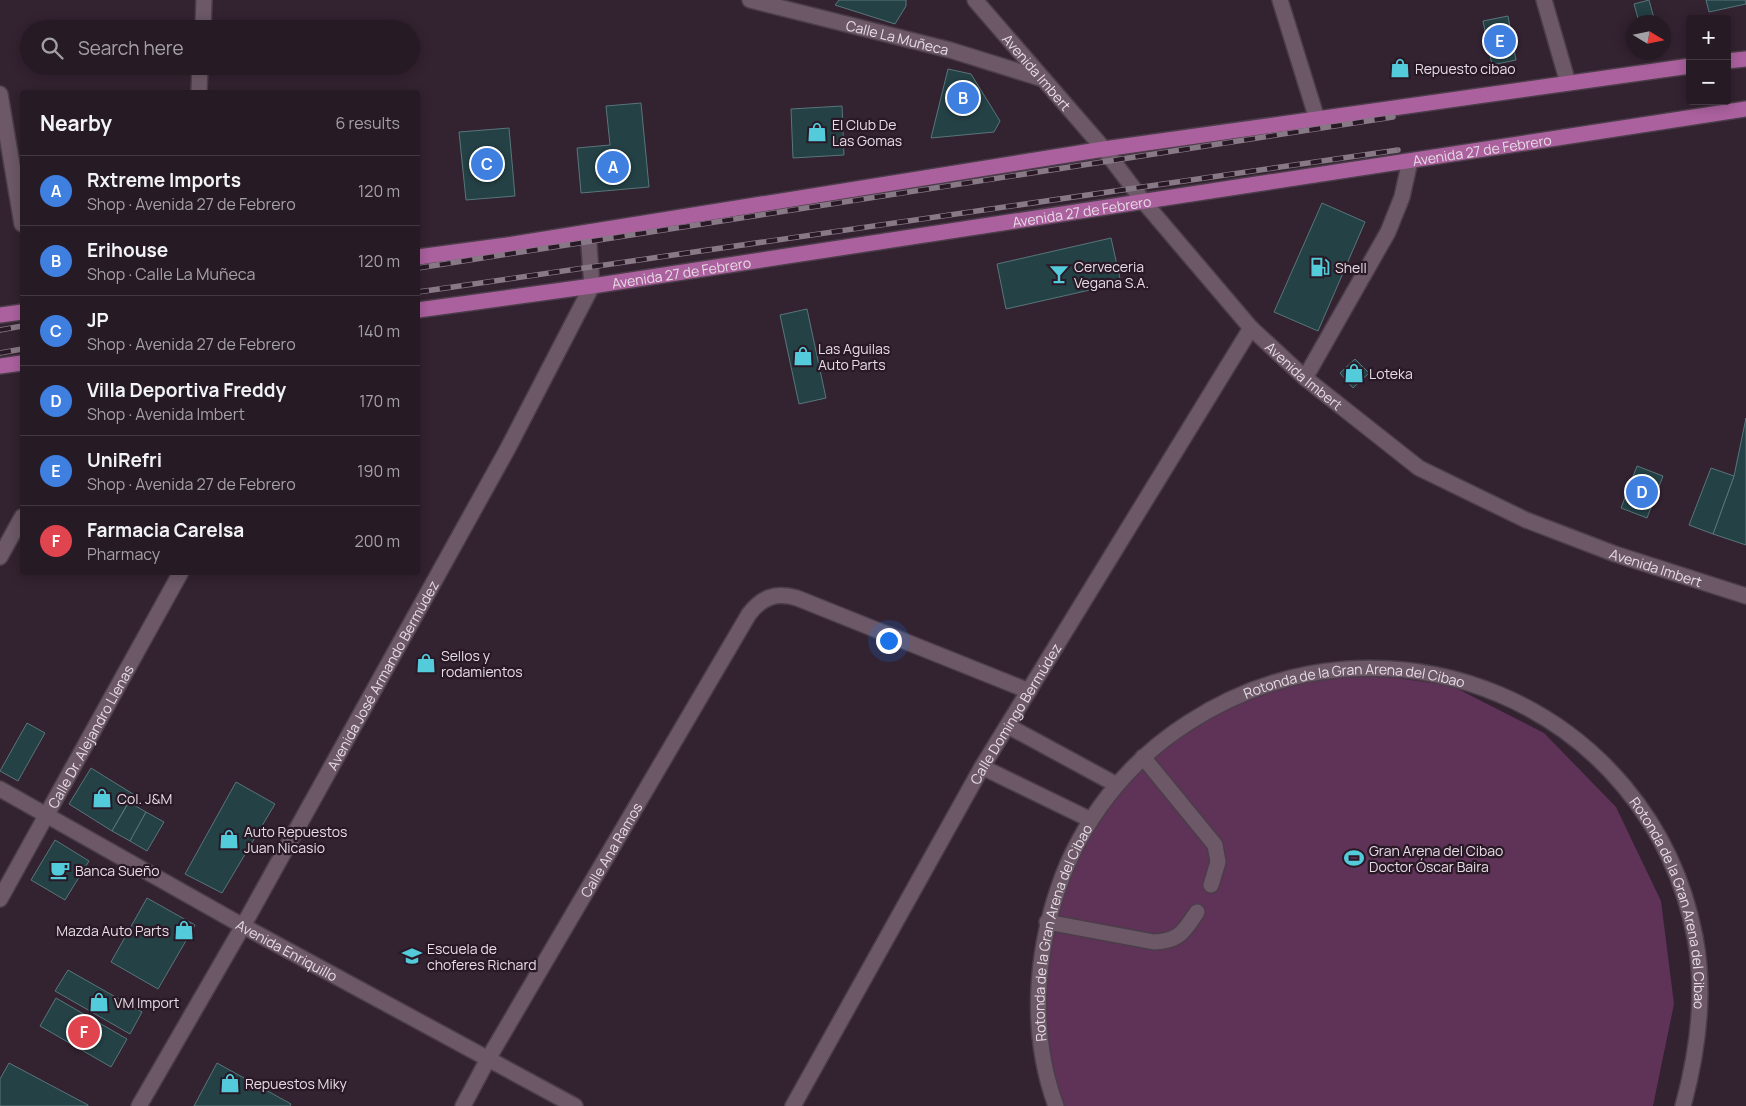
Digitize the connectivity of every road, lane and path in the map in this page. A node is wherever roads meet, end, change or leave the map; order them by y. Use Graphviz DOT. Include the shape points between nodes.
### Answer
graph roads {
  1 [pos="204,0"];
  2 [pos="750,0"];
  3 [pos="974,0"];
  4 [pos="1280,0"];
  5 [pos="1544,0"];
  6 [pos="203,20"];
  7 [pos="1746,58"];
  8 [pos="1731,60"];
  9 [pos="1686,67"];
  10 [pos="200,75"];
  11 [pos="1043,79"];
  12 [pos="1568,83"];
  13 [pos="199,90"];
  14 [pos="0,94"];
  15 [pos="1746,109"];
  16 [pos="1316,119"];
  17 [pos="1104,149"];
  18 [pos="1410,161"];
  19 [pos="1143,201"];
  20 [pos="20,212"];
  21 [pos="588,232"];
  22 [pos="420,257"];
  23 [pos="592,286"];
  24 [pos="420,310"];
  25 [pos="20,312"];
  26 [pos="0,315"];
  27 [pos="1251,328"];
  28 [pos="20,363"];
  29 [pos="0,366"];
  30 [pos="1305,378"];
  31 [pos="20,521"];
  32 [pos="0,557"];
  33 [pos="179,575"];
  34 [pos="1746,596"];
  35 [pos="1029,690"];
  36 [pos="1008,726"];
  37 [pos="1143,757"];
  38 [pos="982,767"];
  39 [pos="1117,785"];
  40 [pos="0,789"];
  41 [pos="47,815"];
  42 [pos="1091,820"];
  43 [pos="1211,885"];
  44 [pos="0,899"];
  45 [pos="1196,912"];
  46 [pos="1047,922"];
  47 [pos="243,926"];
  48 [pos="488,1059"];
  49 [pos="139,1106"];
  50 [pos="463,1106"];
  51 [pos="575,1106"];
  52 [pos="793,1106"];
  53 [pos="1056,1106"];
  54 [pos="1683,1106"];
  1 -- 6 [label="street"];
  2 -- 11 [label="street, Calle La Muñeca" via="950,50"];
  3 -- 11 [label="street, Avenida Imbert"];
  4 -- 16 [label="street"];
  5 -- 12 [label="street"];
  7 -- 8 [label="main road"];
  9 -- 12 [label="main road"];
  10 -- 13 [label="street"];
  11 -- 17 [label="street, Avenida Imbert"];
  12 -- 16 [label="main road"];
  14 -- 20 [label="street"];
  15 -- 18 [label="main road, Avenida 27 de Febrero"];
  16 -- 17 [label="main road"];
  17 -- 19 [label="street, Avenida Imbert"];
  17 -- 21 [label="main road"];
  18 -- 19 [label="main road, Avenida 27 de Febrero"];
  18 -- 30 [label="street" via="1402,197 1388,232"];
  19 -- 23 [label="main road, Avenida 27 de Febrero"];
  19 -- 27 [label="street, Avenida Imbert"];
  21 -- 22 [label="main road"];
  21 -- 23 [label="street"];
  23 -- 24 [label="main road, Avenida 27 de Febrero"];
  23 -- 47 [label="street, Avenida José Armando Bermúdez" via="507,450"];
  25 -- 26 [label="main road"];
  27 -- 30 [label="street, Avenida Imbert"];
  27 -- 35 [label="street, Calle Domingo Bermúdez"];
  28 -- 29 [label="main road"];
  30 -- 34 [label="street, Avenida Imbert" via="1418,468 1451,485 1526,520 1615,554"];
  31 -- 32 [label="street"];
  33 -- 41 [label="street, Calle Dr. Alejandro Llenas"];
  35 -- 36 [label="street, Calle Domingo Bermúdez"];
  35 -- 48 [label="street, Calle Ana Ramos" via="797,598 775,595 765,598 749,614"];
  36 -- 38 [label="street, Calle Domingo Bermúdez"];
  36 -- 39 [label="street"];
  37 -- 39 [label="street, Rotonda de la Gran Arena del Cibao"];
  37 -- 43 [label="street" via="1215,845 1218,862"];
  37 -- 54 [label="street, Rotonda de la Gran Arena del Cibao" via="1167,736 1210,708 1256,687 1310,672 1356,668 1420,670 1476,685 1546,717 1599,759 1642,811 1662,842 1682,889 1695,939 1701,1004 1693,1069"];
  38 -- 42 [label="street"];
  38 -- 52 [label="street, Calle Domingo Bermúdez"];
  39 -- 42 [label="street, Rotonda de la Gran Arena del Cibao"];
  40 -- 41 [label="street, Avenida Enriquillo"];
  41 -- 44 [label="street, Calle Dr. Alejandro Llenas"];
  41 -- 47 [label="street, Avenida Enriquillo"];
  42 -- 46 [label="street, Rotonda de la Gran Arena del Cibao" via="1065,869"];
  45 -- 46 [label="street" via="1182,934 1164,942"];
  46 -- 53 [label="street, Rotonda de la Gran Arena del Cibao" via="1038,978 1039,1034 1049,1089"];
  47 -- 48 [label="street, Avenida Enriquillo"];
  47 -- 49 [label="street, Avenida José Armando Bermúdez"];
  48 -- 50 [label="street, Calle Ana Ramos"];
  48 -- 51 [label="street, Avenida Enriquillo"];
}
